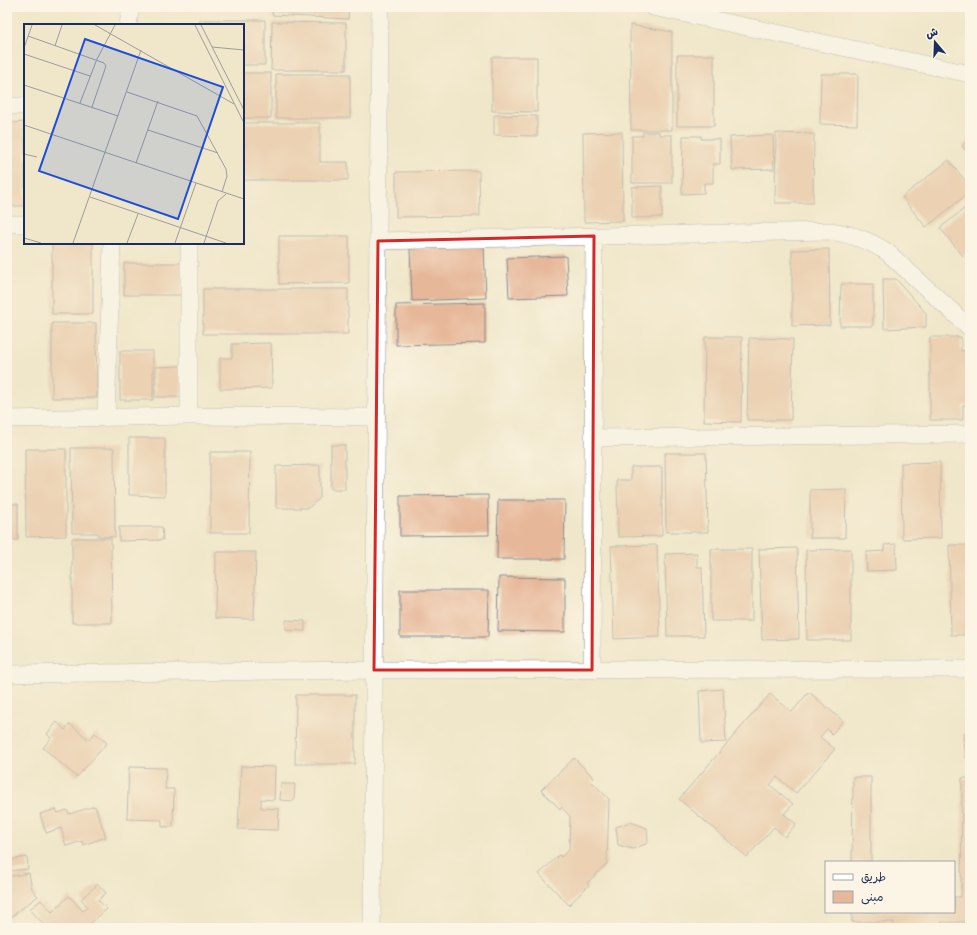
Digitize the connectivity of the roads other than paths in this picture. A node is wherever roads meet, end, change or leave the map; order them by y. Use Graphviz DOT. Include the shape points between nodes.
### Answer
graph roads {
  1 [pos="131,7"];
  2 [pos="380,7"];
  3 [pos="653,7"];
  4 [pos="128,24"];
  5 [pos="970,74"];
  6 [pos="7,106"];
  7 [pos="24,106"];
  8 [pos="7,224"];
  9 [pos="24,224"];
  10 [pos="594,236"];
  11 [pos="378,241"];
  12 [pos="112,244"];
  13 [pos="189,244"];
  14 [pos="970,328"];
  15 [pos="189,416"];
  16 [pos="376,417"];
  17 [pos="106,418"];
  18 [pos="7,419"];
  19 [pos="970,434"];
  20 [pos="593,438"];
  21 [pos="970,669"];
  22 [pos="374,670"];
  23 [pos="592,670"];
  24 [pos="7,674"];
  25 [pos="372,928"];
  1 -- 4 [label="street"];
  2 -- 11 [label="street"];
  3 -- 5 [label="street"];
  6 -- 7 [label="street"];
  8 -- 9 [label="street"];
  10 -- 11 [label="street"];
  10 -- 14 [label="street" via="830,231 858,236 887,252"];
  10 -- 20 [label="street"];
  11 -- 16 [label="street"];
  12 -- 17 [label="street"];
  13 -- 15 [label="street"];
  15 -- 16 [label="street"];
  15 -- 17 [label="street"];
  16 -- 22 [label="street"];
  17 -- 18 [label="street"];
  19 -- 20 [label="street"];
  20 -- 23 [label="street"];
  21 -- 23 [label="street"];
  22 -- 23 [label="street"];
  22 -- 24 [label="street"];
  22 -- 25 [label="street"];
}
